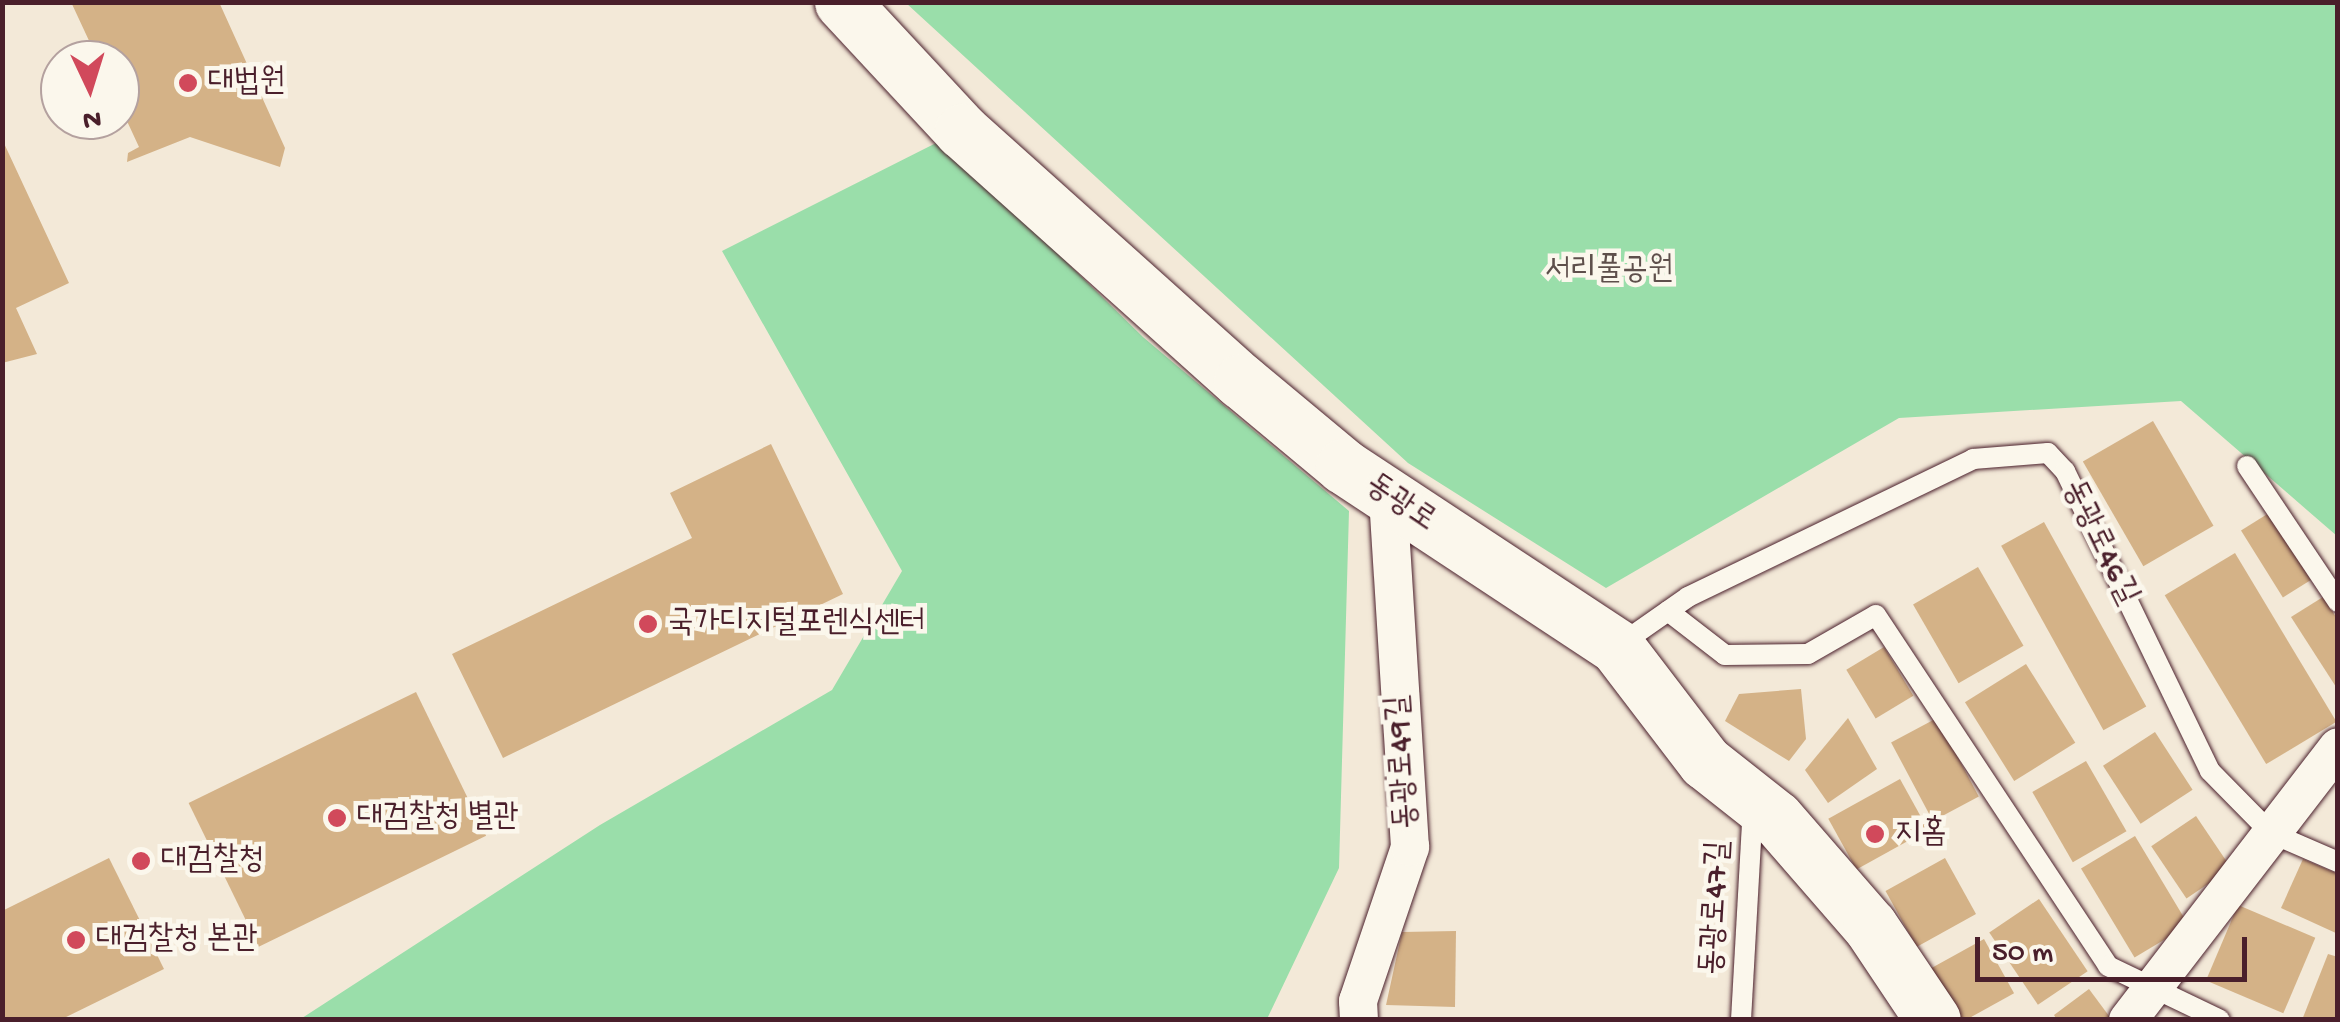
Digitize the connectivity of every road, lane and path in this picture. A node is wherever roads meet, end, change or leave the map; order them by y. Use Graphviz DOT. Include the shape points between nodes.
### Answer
graph roads {
  1 [pos="842,2"];
  2 [pos="2247,466"];
  3 [pos="1388,496"];
  4 [pos="2338,602"];
  5 [pos="1668,612"];
  6 [pos="1617,647"];
  7 [pos="2338,747"];
  8 [pos="1753,800"];
  9 [pos="2272,833"];
  10 [pos="2338,862"];
  11 [pos="2140,1005"];
  12 [pos="1359,1020"];
  13 [pos="1741,1020"];
  14 [pos="1933,1020"];
  15 [pos="2220,1020"];
  1 -- 3 [label="street, 동광로" via="999,165 1241,381"];
  2 -- 4 [label="lane"];
  3 -- 6 [label="street, 동광로"];
  3 -- 12 [label="street, 동광로49길" via="1410,847 1358,1002"];
  5 -- 6 [label="lane, 동광로46길"];
  5 -- 9 [label="lane, 동광로46길" via="1972,459 2048,453 2066,470 2210,771"];
  5 -- 11 [label="lane" via="1725,655 1808,654 1876,615"];
  6 -- 8 [label="street, 동광로" via="1705,762"];
  7 -- 9 [label="street"];
  8 -- 13 [label="lane, 동광로47길"];
  8 -- 14 [label="street, 동광로" via="1870,926"];
  9 -- 10 [label="lane, 동광로46길"];
  9 -- 11 [label="street"];
  11 -- 15 [label="lane"];
}
